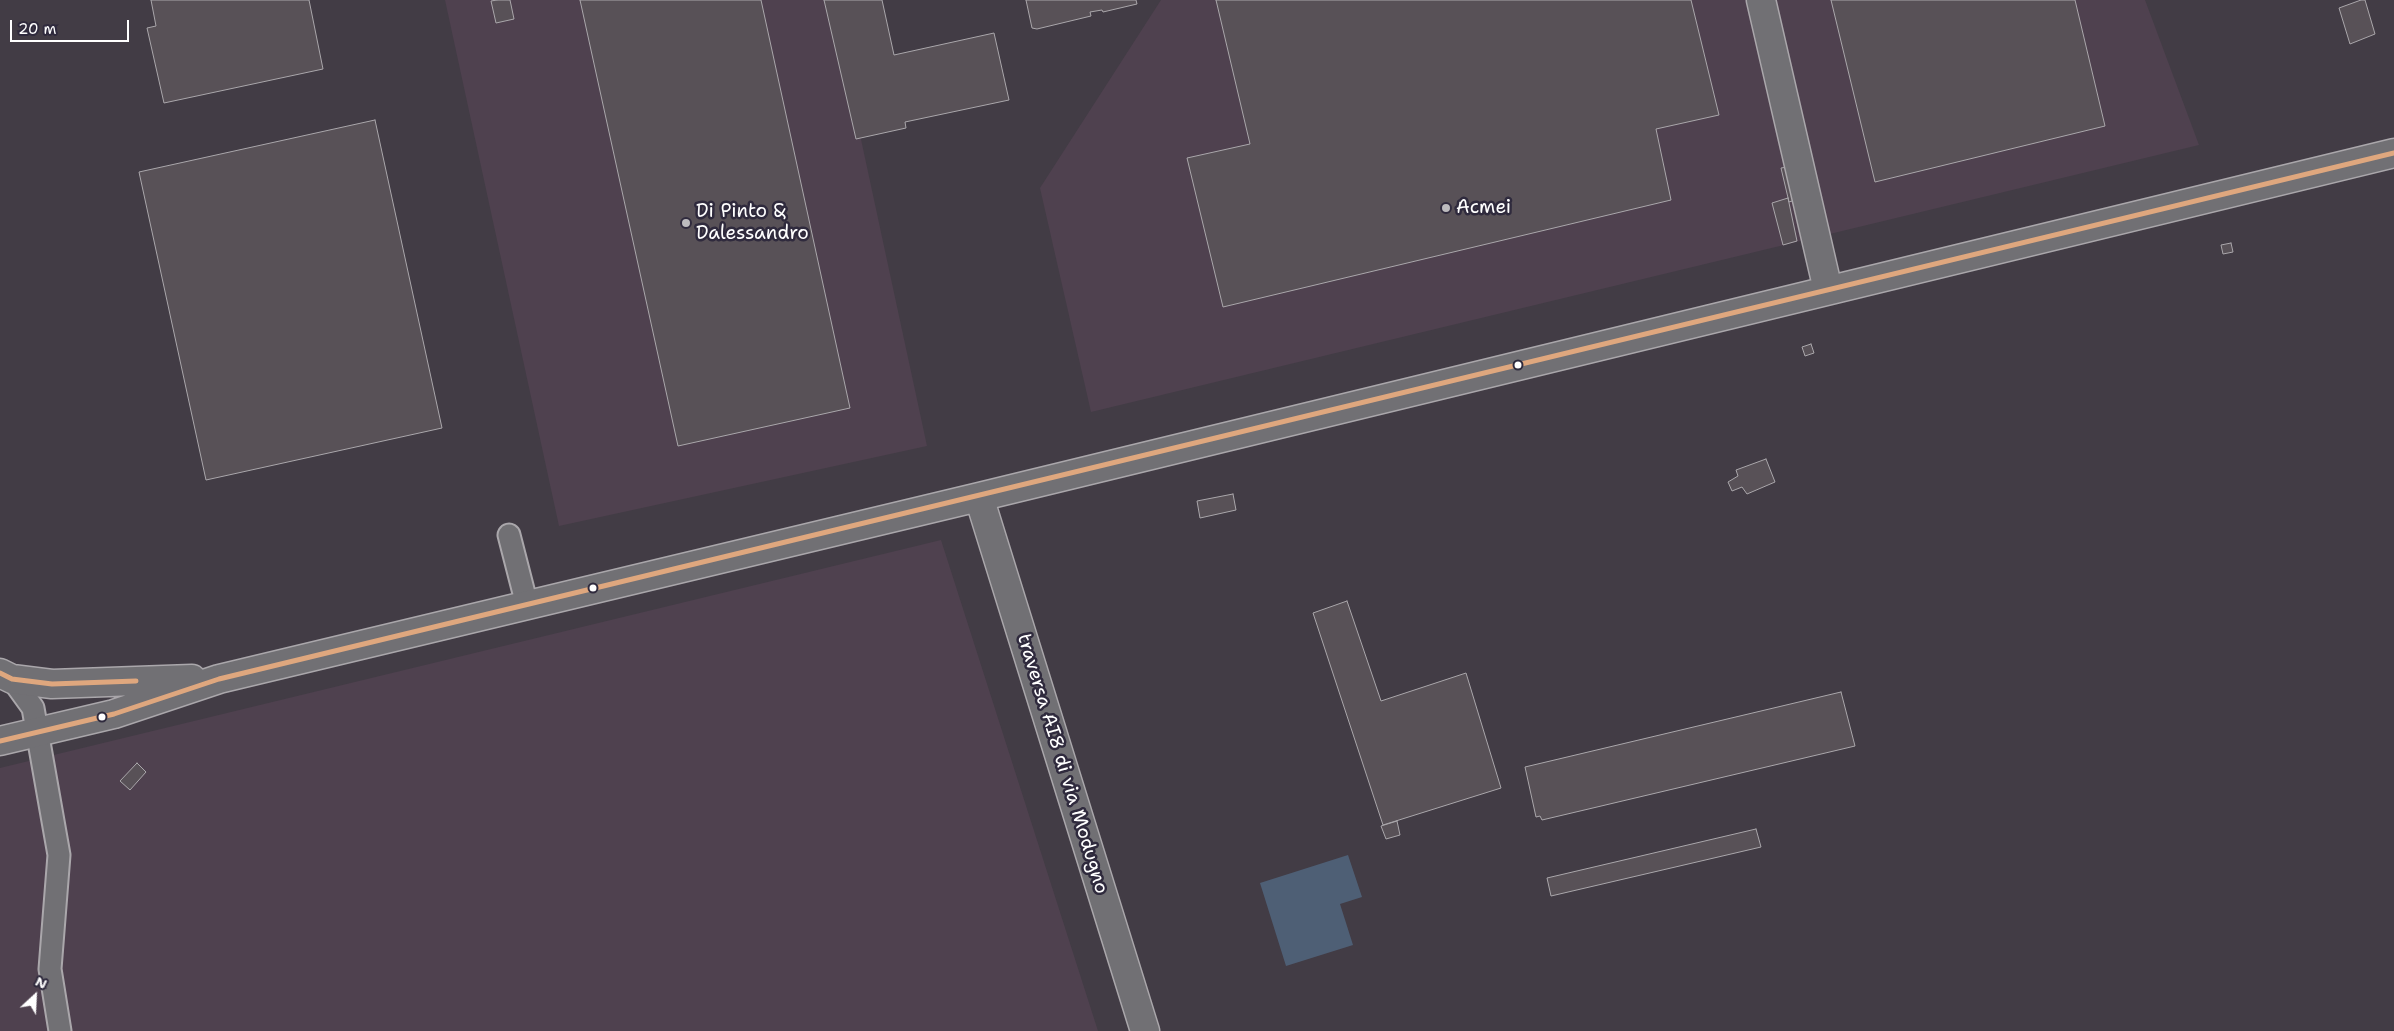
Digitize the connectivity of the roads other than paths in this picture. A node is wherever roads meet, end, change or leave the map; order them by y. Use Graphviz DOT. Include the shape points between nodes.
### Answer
graph roads {
  1 [pos="1761,0"];
  2 [pos="2394,153"];
  3 [pos="1828,290"];
  4 [pos="979,498"];
  5 [pos="509,536"];
  6 [pos="527,605"];
  7 [pos="6,676"];
  8 [pos="219,679"];
  9 [pos="36,732"];
  10 [pos="0,741"];
  11 [pos="60,1031"];
  12 [pos="1145,1031"];
  1 -- 3 [label="street"];
  2 -- 3 [label="street"];
  3 -- 4 [label="street"];
  4 -- 6 [label="street"];
  4 -- 12 [label="street, traversa AI8 di via Modugno"];
  5 -- 6 [label="lane"];
  6 -- 8 [label="street"];
  7 -- 8 [label="street" via="52,684"];
  7 -- 9 [label="lane" via="33,708"];
  8 -- 9 [label="street" via="114,714"];
  9 -- 10 [label="street"];
  9 -- 11 [label="lane" via="59,855 50,969"];
}
